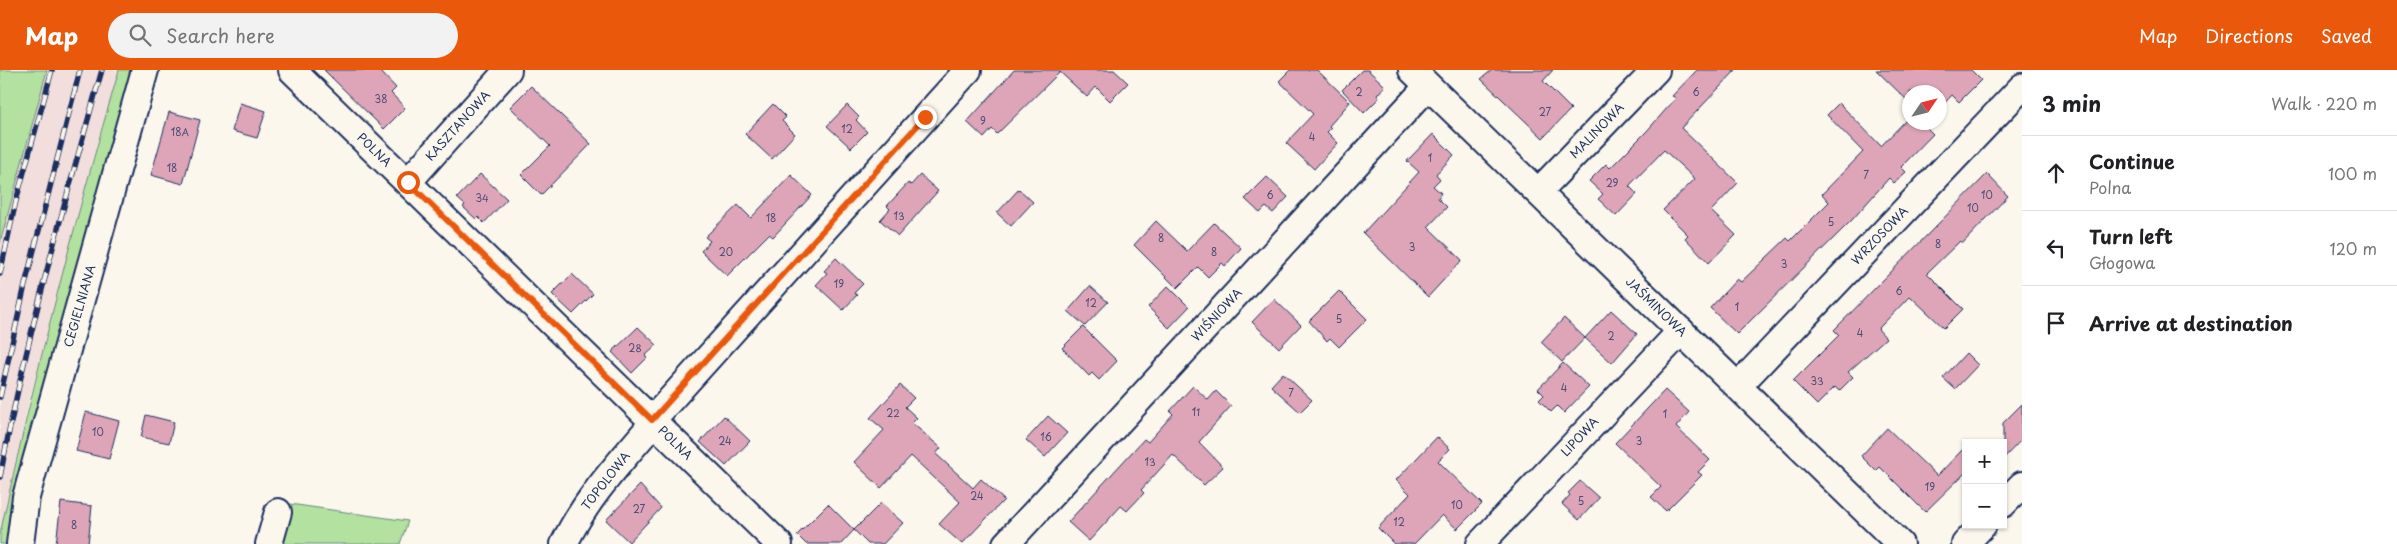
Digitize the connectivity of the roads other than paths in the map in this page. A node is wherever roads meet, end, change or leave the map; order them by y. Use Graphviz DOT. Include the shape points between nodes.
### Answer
graph roads {
  1 [pos="145,70"];
  2 [pos="292,70"];
  3 [pos="508,70"];
  4 [pos="968,70"];
  5 [pos="1656,70"];
  6 [pos="1420,78"];
  7 [pos="2022,87"];
  8 [pos="408,182"];
  9 [pos="1538,192"];
  10 [pos="1681,331"];
  11 [pos="1738,386"];
  12 [pos="653,421"];
  13 [pos="2022,485"];
  14 [pos="2007,500"];
  15 [pos="278,512"];
  16 [pos="1979,529"];
  17 [pos="20,544"];
  18 [pos="269,544"];
  19 [pos="564,544"];
  20 [pos="778,544"];
  21 [pos="1006,544"];
  22 [pos="1480,544"];
  23 [pos="1900,544"];
  24 [pos="1964,544"];
  1 -- 17 [label="street, CEGIELNIANA" via="26,497"];
  2 -- 8 [label="street, POLNA"];
  3 -- 8 [label="street, KASZTANOWA"];
  4 -- 12 [label="street, TOPOLOWA"];
  5 -- 9 [label="street, MALINOWA"];
  6 -- 9 [label="street, JAŚMINOWA"];
  6 -- 21 [label="street, WIŚNIOWA"];
  7 -- 11 [label="street, WRZOSOWA"];
  8 -- 12 [label="street, POLNA"];
  9 -- 10 [label="street, JAŚMINOWA"];
  10 -- 11 [label="street, JAŚMINOWA"];
  10 -- 22 [label="street, LIPOWA"];
  11 -- 23 [label="street, JAŚMINOWA"];
  12 -- 19 [label="street, TOPOLOWA" via="587,503"];
  12 -- 20 [label="street, POLNA"];
  13 -- 14 [label="street"];
  15 -- 18 [label="street"];
  16 -- 24 [label="street"];
}
